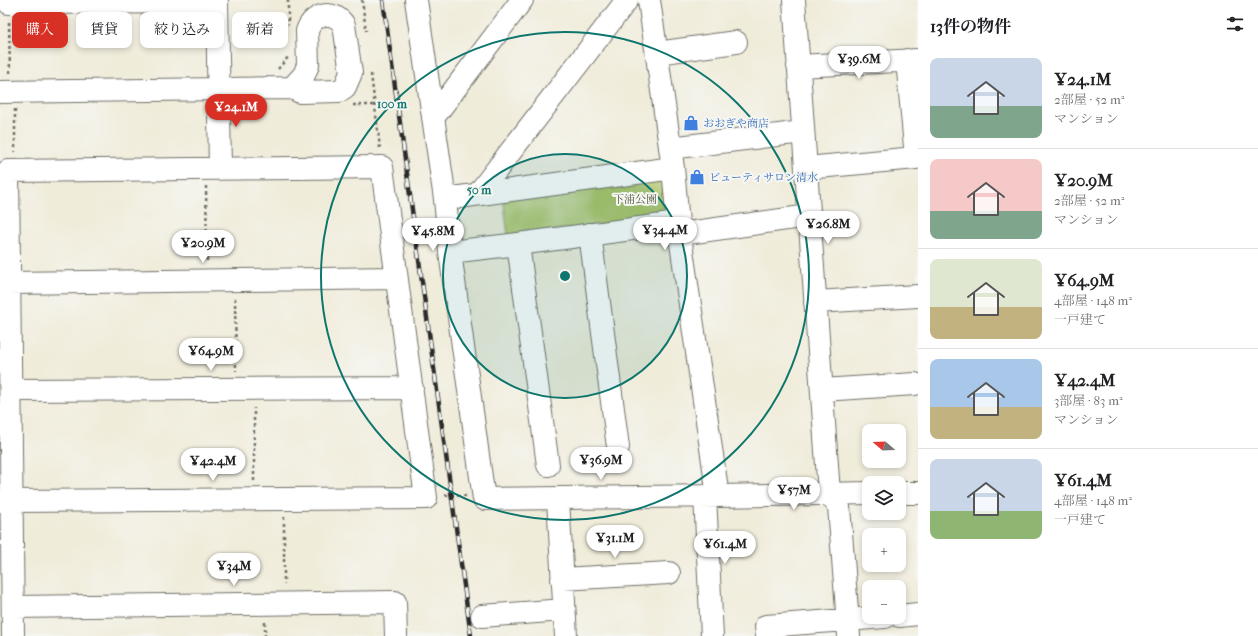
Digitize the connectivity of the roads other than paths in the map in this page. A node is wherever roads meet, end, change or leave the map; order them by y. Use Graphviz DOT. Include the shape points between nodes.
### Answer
graph roads {
  1 [pos="9,0"];
  2 [pos="416,0"];
  3 [pos="522,0"];
  4 [pos="627,0"];
  5 [pos="650,0"];
  6 [pos="794,0"];
  7 [pos="111,1"];
  8 [pos="736,42"];
  9 [pos="657,53"];
  10 [pos="912,60"];
  11 [pos="798,66"];
  12 [pos="292,88"];
  13 [pos="218,89"];
  14 [pos="0,92"];
  15 [pos="433,118"];
  16 [pos="803,132"];
  17 [pos="671,158"];
  18 [pos="213,168"];
  19 [pos="806,168"];
  20 [pos="478,194"];
  21 [pos="445,199"];
  22 [pos="809,216"];
  23 [pos="679,228"];
  24 [pos="590,234"];
  25 [pos="518,244"];
  26 [pos="450,252"];
  27 [pos="396,278"];
  28 [pos="9,283"];
  29 [pos="918,296"];
  30 [pos="815,302"];
  31 [pos="916,384"];
  32 [pos="412,388"];
  33 [pos="10,390"];
  34 [pos="822,390"];
  35 [pos="618,446"];
  36 [pos="548,465"];
  37 [pos="829,493"];
  38 [pos="862,493"];
  39 [pos="906,493"];
  40 [pos="918,493"];
  41 [pos="711,496"];
  42 [pos="558,498"];
  43 [pos="6,501"];
  44 [pos="669,573"];
  45 [pos="562,579"];
  46 [pos="13,608"];
  47 [pos="564,610"];
  48 [pos="918,614"];
  49 [pos="906,615"];
  50 [pos="482,616"];
  51 [pos="862,624"];
  52 [pos="849,628"];
  53 [pos="13,636"];
  54 [pos="396,636"];
  55 [pos="566,636"];
  56 [pos="712,636"];
  57 [pos="767,636"];
  1 -- 7 [label="street" via="9,3"];
  2 -- 15 [label="street"];
  3 -- 15 [label="street"];
  4 -- 20 [label="street"];
  5 -- 9 [label="street"];
  6 -- 11 [label="street"];
  7 -- 13 [label="street" via="217,2"];
  8 -- 9 [label="street"];
  9 -- 17 [label="street"];
  10 -- 11 [label="street"];
  10 -- 19 [label="street" via="916,158"];
  11 -- 16 [label="street"];
  12 -- 13 [label="street"];
  13 -- 14 [label="street"];
  13 -- 18 [label="street"];
  15 -- 21 [label="street"];
  16 -- 17 [label="street"];
  16 -- 19 [label="street"];
  17 -- 20 [label="street"];
  17 -- 23 [label="street"];
  18 -- 27 [label="street" via="382,167"];
  18 -- 28 [label="street" via="8,171"];
  19 -- 22 [label="street"];
  20 -- 21 [label="street"];
  21 -- 26 [label="street"];
  22 -- 23 [label="street"];
  22 -- 30 [label="street"];
  23 -- 24 [label="street"];
  23 -- 41 [label="street"];
  24 -- 25 [label="street"];
  24 -- 35 [label="street"];
  25 -- 26 [label="street"];
  25 -- 36 [label="street"];
  26 -- 42 [label="street" via="484,499"];
  27 -- 28 [label="street"];
  27 -- 32 [label="street"];
  28 -- 33 [label="street"];
  29 -- 30 [label="street"];
  30 -- 34 [label="street"];
  31 -- 34 [label="street"];
  32 -- 33 [label="street"];
  32 -- 43 [label="street" via="426,498"];
  33 -- 43 [label="street"];
  34 -- 37 [label="street"];
  37 -- 38 [label="street"];
  37 -- 41 [label="street"];
  37 -- 52 [label="street" via="839,506"];
  39 -- 40 [label="street"];
  41 -- 42 [label="street"];
  41 -- 56 [label="street"];
  42 -- 45 [label="street"];
  43 -- 46 [label="street"];
  44 -- 45 [label="street"];
  45 -- 47 [label="street"];
  46 -- 53 [label="street"];
  46 -- 54 [label="street" via="395,602"];
  47 -- 50 [label="street"];
  47 -- 55 [label="street"];
  48 -- 49 [label="street"];
  51 -- 52 [label="street"];
  52 -- 57 [label="street" via="766,626"];
}
